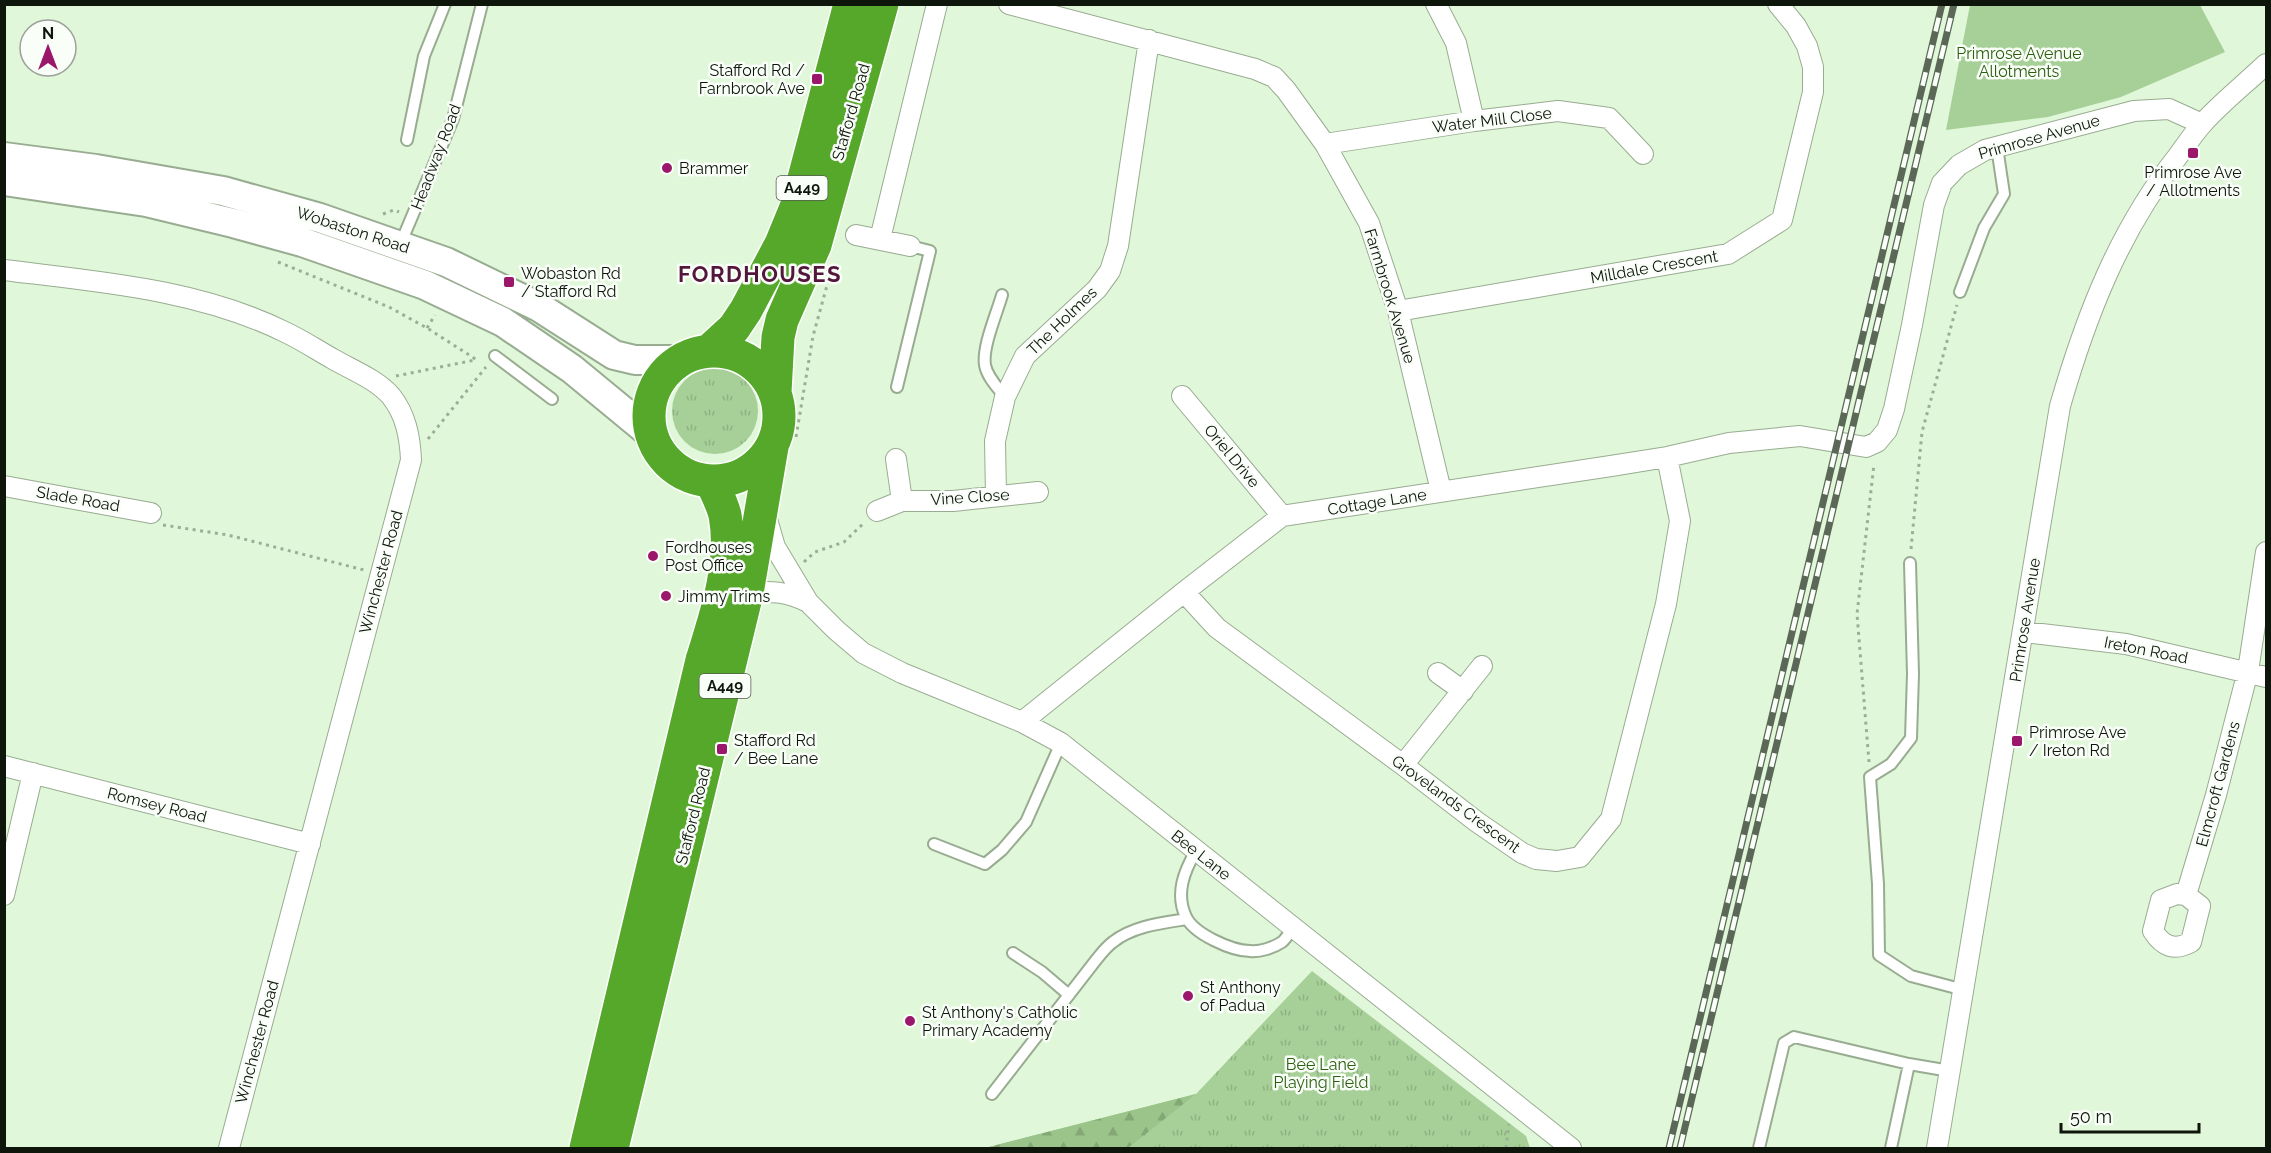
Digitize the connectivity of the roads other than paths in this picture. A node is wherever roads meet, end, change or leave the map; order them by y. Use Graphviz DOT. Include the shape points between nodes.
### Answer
graph roads {
  1 [pos="445,4"];
  2 [pos="482,4"];
  3 [pos="850,4"];
  4 [pos="882,4"];
  5 [pos="937,4"];
  6 [pos="1009,4"];
  7 [pos="1436,4"];
  8 [pos="1778,4"];
  9 [pos="1149,40"];
  10 [pos="2266,64"];
  11 [pos="1474,121"];
  12 [pos="2202,124"];
  13 [pos="407,141"];
  14 [pos="1325,144"];
  15 [pos="1997,147"];
  16 [pos="1643,154"];
  17 [pos="4,157"];
  18 [pos="4,181"];
  19 [pos="856,235"];
  20 [pos="880,239"];
  21 [pos="910,246"];
  22 [pos="396,259"];
  23 [pos="4,270"];
  24 [pos="1960,292"];
  25 [pos="1002,295"];
  26 [pos="1398,312"];
  27 [pos="710,350"];
  28 [pos="495,356"];
  29 [pos="679,360"];
  30 [pos="897,387"];
  31 [pos="775,392"];
  32 [pos="1182,396"];
  33 [pos="1005,397"];
  34 [pos="552,399"];
  35 [pos="652,435"];
  36 [pos="1800,436"];
  37 [pos="784,442"];
  38 [pos="1667,457"];
  39 [pos="896,459"];
  40 [pos="711,481"];
  41 [pos="4,486"];
  42 [pos="1442,491"];
  43 [pos="1038,492"];
  44 [pos="996,495"];
  45 [pos="902,501"];
  46 [pos="763,506"];
  47 [pos="877,511"];
  48 [pos="151,513"];
  49 [pos="1282,516"];
  50 [pos="2266,552"];
  51 [pos="1910,563"];
  52 [pos="1184,592"];
  53 [pos="747,593"];
  54 [pos="808,602"];
  55 [pos="2024,632"];
  56 [pos="1482,666"];
  57 [pos="1438,673"];
  58 [pos="2257,674"];
  59 [pos="1463,691"];
  60 [pos="1022,722"];
  61 [pos="1061,743"];
  62 [pos="1403,765"];
  63 [pos="4,766"];
  64 [pos="33,773"];
  65 [pos="310,844"];
  66 [pos="934,844"];
  67 [pos="1196,851"];
  68 [pos="4,895"];
  69 [pos="2186,895"];
  70 [pos="1187,919"];
  71 [pos="1293,928"];
  72 [pos="1013,953"];
  73 [pos="1964,990"];
  74 [pos="1069,995"];
  75 [pos="1909,1064"];
  76 [pos="1950,1071"];
  77 [pos="992,1094"];
  78 [pos="229,1149"];
  79 [pos="586,1149"];
  80 [pos="612,1149"];
  81 [pos="1571,1149"];
  82 [pos="1759,1149"];
  83 [pos="1891,1149"];
  84 [pos="1937,1149"];
  1 -- 13 [label="lane" via="424,56"];
  2 -- 22 [label="lane, Headway Road" via="453,119"];
  3 -- 27 [label="highway, Stafford Road / A449" via="797,206 746,310 734,328"];
  4 -- 31 [label="highway, Stafford Road / A449" via="815,245 782,320"];
  5 -- 20 [label="street"];
  6 -- 9 [label="street, Farmbrook Avenue"];
  7 -- 11 [label="street" via="1456,44"];
  8 -- 26 [label="street, Milldale Crescent" via="1807,46 1813,68 1813,92 1782,220 1728,255"];
  9 -- 14 [label="street, Farmbrook Avenue" via="1274,77"];
  9 -- 33 [label="street, The Holmes" via="1118,246 1110,271 1097,289 1025,356"];
  10 -- 12 [label="street, Primrose Avenue"];
  11 -- 14 [label="street, Water Mill Close"];
  11 -- 16 [label="street, Water Mill Close" via="1558,111 1609,118"];
  12 -- 15 [label="street, Primrose Avenue" via="2169,109 2151,109"];
  12 -- 55 [label="street, Primrose Avenue" via="2146,198 2090,311 2061,406"];
  14 -- 26 [label="street, Farmbrook Avenue" via="1369,223"];
  15 -- 24 [label="lane" via="2004,194 1984,228"];
  15 -- 36 [label="street, Primrose Avenue" via="1971,156 1942,183 1934,205 1912,325 1887,430 1877,442 1866,447"];
  17 -- 22 [label="street, Wobaston Road" via="223,191 320,218"];
  18 -- 22 [label="street, Wobaston Road" via="146,202 302,242"];
  19 -- 20 [label="street"];
  20 -- 21 [label="street"];
  21 -- 30 [label="lane" via="930,251"];
  22 -- 29 [label="street, Wobaston Road" via="446,262 538,307 614,355 635,360"];
  22 -- 35 [label="street, Wobaston Road" via="425,285 503,322 572,369"];
  23 -- 65 [label="street, Winchester Road" via="129,286 227,309 285,332 373,381 390,396 402,415 409,434 411,460"];
  25 -- 33 [label="lane" via="985,366"];
  26 -- 42 [label="street, Farmbrook Avenue"];
  27 -- 29 [label="highway, A449"];
  27 -- 31 [label="highway, A449" via="730,352 749,360 765,374"];
  28 -- 34 [label="lane"];
  29 -- 35 [label="highway, A449" via="667,369 651,398"];
  31 -- 37 [label="highway, A449" via="780,410 778,429"];
  32 -- 49 [label="street, Oriel Drive"];
  33 -- 44 [label="street, The Holmes" via="995,441"];
  35 -- 40 [label="highway, A449" via="668,462 681,472"];
  36 -- 38 [label="street, Cottage Lane" via="1729,443"];
  37 -- 40 [label="highway, A449" via="746,473"];
  37 -- 46 [label="highway, Stafford Road / A449"];
  38 -- 42 [label="street, Cottage Lane"];
  38 -- 62 [label="street, Grovelands Crescent" via="1680,521 1666,604 1611,819 1596,839 1580,857 1536,859 1476,822"];
  39 -- 45 [label="street"];
  40 -- 79 [label="highway, Stafford Road / A449" via="724,514 727,535 723,583"];
  41 -- 48 [label="street, Slade Road"];
  42 -- 49 [label="street, Cottage Lane"];
  43 -- 44 [label="street, Vine Close"];
  44 -- 45 [label="street, Vine Close" via="953,501"];
  45 -- 47 [label="street, Vine Close"];
  46 -- 53 [label="highway, Stafford Road / A449"];
  46 -- 54 [label="street, Bee Lane" via="775,548"];
  49 -- 52 [label="street, Cottage Lane"];
  50 -- 58 [label="street, Elmcroft Gardens"];
  51 -- 73 [label="lane" via="1911,738 1891,764 1870,777 1879,955 1911,976"];
  52 -- 60 [label="street, Cottage Lane"];
  52 -- 62 [label="street, Grovelands Crescent" via="1217,628"];
  53 -- 54 [label="street, Bee Lane" via="779,591"];
  53 -- 80 [label="highway, Stafford Road / A449"];
  54 -- 60 [label="street, Bee Lane" via="863,653"];
  55 -- 58 [label="street, Ireton Road" via="2126,644"];
  55 -- 73 [label="street, Primrose Avenue"];
  56 -- 59 [label="street"];
  57 -- 59 [label="street"];
  58 -- 69 [label="street, Elmcroft Gardens"];
  59 -- 62 [label="street"];
  60 -- 61 [label="street, Bee Lane"];
  61 -- 66 [label="lane" via="1026,822 985,864"];
  61 -- 67 [label="street, Bee Lane"];
  63 -- 64 [label="street, Romsey Road"];
  64 -- 65 [label="street, Romsey Road"];
  64 -- 68 [label="street"];
  65 -- 78 [label="street, Winchester Road"];
  67 -- 70 [label="lane" via="1185,869 1181,886 1181,903"];
  67 -- 71 [label="street, Bee Lane"];
  70 -- 71 [label="lane" via="1205,935 1229,947 1251,951 1283,942"];
  70 -- 74 [label="lane" via="1135,930 1113,942"];
  71 -- 81 [label="street, Bee Lane"];
  72 -- 74 [label="lane"];
  73 -- 76 [label="street, Primrose Avenue"];
  74 -- 77 [label="lane"];
  75 -- 76 [label="lane"];
  75 -- 82 [label="lane" via="1794,1037 1784,1043"];
  75 -- 83 [label="lane"];
  76 -- 84 [label="street, Primrose Avenue"];
}
